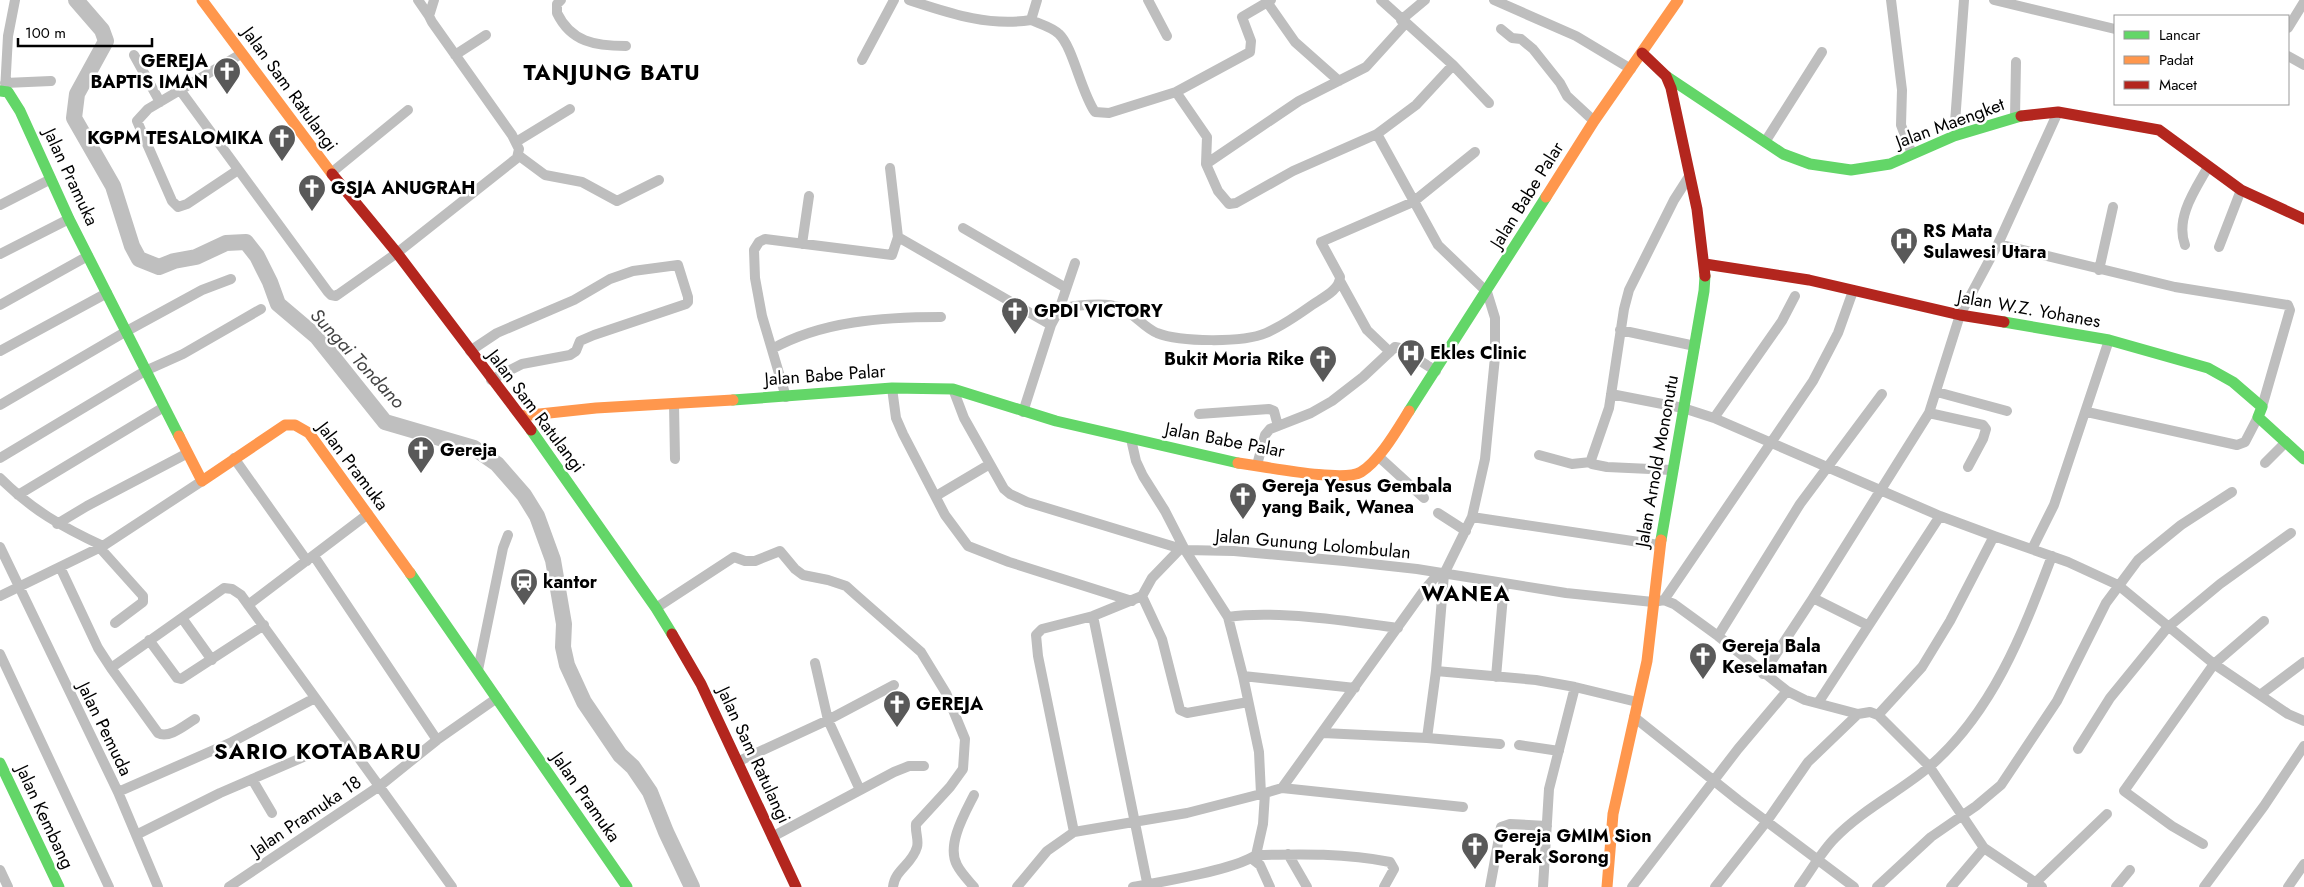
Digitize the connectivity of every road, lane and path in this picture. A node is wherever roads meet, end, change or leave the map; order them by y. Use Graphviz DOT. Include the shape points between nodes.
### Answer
graph roads {
  1 [pos="15,0"];
  2 [pos="418,0"];
  3 [pos="434,0"];
  4 [pos="561,0"];
  5 [pos="894,0"];
  6 [pos="909,0"];
  7 [pos="1037,0"];
  8 [pos="1148,0"];
  9 [pos="1381,0"];
  10 [pos="1425,0"];
  11 [pos="1494,0"];
  12 [pos="1662,0"];
  13 [pos="1890,0"];
  14 [pos="1964,0"];
  15 [pos="1994,0"];
  16 [pos="204,1"];
  17 [pos="1269,1"];
  18 [pos="1677,2"];
  19 [pos="2304,2"];
  20 [pos="429,16"];
  21 [pos="1031,20"];
  22 [pos="1403,22"];
  23 [pos="2289,26"];
  24 [pos="1500,29"];
  25 [pos="2114,29"];
  26 [pos="486,35"];
  27 [pos="1167,36"];
  28 [pos="626,46"];
  29 [pos="1822,52"];
  30 [pos="1642,53"];
  31 [pos="241,54"];
  32 [pos="455,55"];
  33 [pos="134,56"];
  34 [pos="2289,57"];
  35 [pos="862,60"];
  36 [pos="2016,62"];
  37 [pos="1453,65"];
  38 [pos="2304,65"];
  39 [pos="1631,68"];
  40 [pos="1666,76"];
  41 [pos="51,81"];
  42 [pos="1339,81"];
  43 [pos="3,88"];
  44 [pos="180,90"];
  45 [pos="1176,92"];
  46 [pos="160,102"];
  47 [pos="1490,103"];
  48 [pos="570,109"];
  49 [pos="408,110"];
  50 [pos="2058,112"];
  51 [pos="2015,117"];
  52 [pos="1594,121"];
  53 [pos="1377,134"];
  54 [pos="1954,136"];
  55 [pos="516,142"];
  56 [pos="1764,142"];
  57 [pos="1475,152"];
  58 [pos="1912,154"];
  59 [pos="518,155"];
  60 [pos="1206,164"];
  61 [pos="2208,166"];
  62 [pos="890,168"];
  63 [pos="238,170"];
  64 [pos="331,173"];
  65 [pos="1690,175"];
  66 [pos="51,179"];
  67 [pos="659,180"];
  68 [pos="2241,190"];
  69 [pos="808,196"];
  70 [pos="1413,202"];
  71 [pos="0,205"];
  72 [pos="2113,207"];
  73 [pos="2304,218"];
  74 [pos="69,219"];
  75 [pos="963,228"];
  76 [pos="898,237"];
  77 [pos="802,244"];
  78 [pos="1998,244"];
  79 [pos="2186,245"];
  80 [pos="2219,247"];
  81 [pos="0,254"];
  82 [pos="396,254"];
  83 [pos="88,256"];
  84 [pos="1075,263"];
  85 [pos="1705,264"];
  86 [pos="2099,270"];
  87 [pos="231,279"];
  88 [pos="1340,281"];
  89 [pos="1066,288"];
  90 [pos="1853,291"];
  91 [pos="1487,292"];
  92 [pos="107,293"];
  93 [pos="1795,296"];
  94 [pos="0,305"];
  95 [pos="261,310"];
  96 [pos="1059,310"];
  97 [pos="1960,315"];
  98 [pos="941,317"];
  99 [pos="1051,325"];
  100 [pos="1620,330"];
  101 [pos="125,332"];
  102 [pos="2109,340"];
  103 [pos="1695,346"];
  104 [pos="772,349"];
  105 [pos="0,351"];
  106 [pos="470,351"];
  107 [pos="1390,352"];
  108 [pos="145,371"];
  109 [pos="1436,371"];
  110 [pos="491,380"];
  111 [pos="892,388"];
  112 [pos="953,389"];
  113 [pos="1937,392"];
  114 [pos="1611,394"];
  115 [pos="1882,394"];
  116 [pos="786,397"];
  117 [pos="674,404"];
  118 [pos="0,405"];
  119 [pos="164,407"];
  120 [pos="1683,408"];
  121 [pos="2007,411"];
  122 [pos="1023,412"];
  123 [pos="2087,412"];
  124 [pos="2260,412"];
  125 [pos="1928,413"];
  126 [pos="1199,414"];
  127 [pos="521,416"];
  128 [pos="1714,418"];
  129 [pos="1278,426"];
  130 [pos="1131,439"];
  131 [pos="2286,442"];
  132 [pos="1772,444"];
  133 [pos="186,454"];
  134 [pos="1539,455"];
  135 [pos="1378,456"];
  136 [pos="0,458"];
  137 [pos="234,458"];
  138 [pos="675,459"];
  139 [pos="2304,459"];
  140 [pos="1591,462"];
  141 [pos="2265,463"];
  142 [pos="990,464"];
  143 [pos="1257,465"];
  144 [pos="1827,467"];
  145 [pos="1968,467"];
  146 [pos="1672,470"];
  147 [pos="0,478"];
  148 [pos="202,481"];
  149 [pos="1882,490"];
  150 [pos="2232,492"];
  151 [pos="18,496"];
  152 [pos="936,496"];
  153 [pos="1424,498"];
  154 [pos="1438,513"];
  155 [pos="368,514"];
  156 [pos="1940,516"];
  157 [pos="1472,517"];
  158 [pos="57,524"];
  159 [pos="1466,531"];
  160 [pos="2291,533"];
  161 [pos="508,535"];
  162 [pos="1994,536"];
  163 [pos="1659,545"];
  164 [pos="0,547"];
  165 [pos="102,547"];
  166 [pos="2032,548"];
  167 [pos="1182,550"];
  168 [pos="2052,556"];
  169 [pos="311,559"];
  170 [pos="60,567"];
  171 [pos="1441,573"];
  172 [pos="1504,584"];
  173 [pos="2118,585"];
  174 [pos="18,587"];
  175 [pos="0,596"];
  176 [pos="1813,598"];
  177 [pos="1137,599"];
  178 [pos="1659,601"];
  179 [pos="248,605"];
  180 [pos="656,608"];
  181 [pos="1093,616"];
  182 [pos="1228,617"];
  183 [pos="182,618"];
  184 [pos="2264,620"];
  185 [pos="115,623"];
  186 [pos="264,625"];
  187 [pos="1867,626"];
  188 [pos="1398,628"];
  189 [pos="2167,628"];
  190 [pos="1718,636"];
  191 [pos="149,640"];
  192 [pos="0,654"];
  193 [pos="212,660"];
  194 [pos="2304,662"];
  195 [pos="815,663"];
  196 [pos="2214,664"];
  197 [pos="111,668"];
  198 [pos="478,670"];
  199 [pos="1436,671"];
  200 [pos="1763,674"];
  201 [pos="1243,676"];
  202 [pos="1496,676"];
  203 [pos="894,685"];
  204 [pos="1575,687"];
  205 [pos="1355,688"];
  206 [pos="1787,691"];
  207 [pos="2260,696"];
  208 [pos="315,698"];
  209 [pos="497,698"];
  210 [pos="1248,702"];
  211 [pos="1637,702"];
  212 [pos="1818,703"];
  213 [pos="1858,714"];
  214 [pos="1878,715"];
  215 [pos="1634,717"];
  216 [pos="195,719"];
  217 [pos="828,720"];
  218 [pos="2304,721"];
  219 [pos="1324,733"];
  220 [pos="1427,738"];
  221 [pos="437,740"];
  222 [pos="1500,744"];
  223 [pos="1519,745"];
  224 [pos="2304,746"];
  225 [pos="2078,749"];
  226 [pos="1558,751"];
  227 [pos="308,755"];
  228 [pos="737,762"];
  229 [pos="0,763"];
  230 [pos="924,766"];
  231 [pos="1929,766"];
  232 [pos="252,779"];
  233 [pos="1713,781"];
  234 [pos="380,785"];
  235 [pos="1282,788"];
  236 [pos="860,790"];
  237 [pos="118,792"];
  238 [pos="1263,794"];
  239 [pos="974,795"];
  240 [pos="1463,807"];
  241 [pos="272,813"];
  242 [pos="2107,814"];
  243 [pos="1963,815"];
  244 [pos="1767,821"];
  245 [pos="1136,822"];
  246 [pos="1547,826"];
  247 [pos="1074,832"];
  248 [pos="136,835"];
  249 [pos="772,837"];
  250 [pos="2203,844"];
  251 [pos="1984,848"];
  252 [pos="1288,854"];
  253 [pos="1254,857"];
  254 [pos="1817,861"];
  255 [pos="2304,864"];
  256 [pos="0,870"];
  257 [pos="2130,870"];
  258 [pos="790,875"];
  259 [pos="2036,885"];
  260 [pos="1147,886"];
  261 [pos="8,887"];
  262 [pos="59,887"];
  263 [pos="109,887"];
  264 [pos="158,887"];
  265 [pos="229,887"];
  266 [pos="452,887"];
  267 [pos="627,887"];
  268 [pos="796,887"];
  269 [pos="800,887"];
  270 [pos="893,887"];
  271 [pos="974,887"];
  272 [pos="1017,887"];
  273 [pos="1133,887"];
  274 [pos="1270,887"];
  275 [pos="1307,887"];
  276 [pos="1384,887"];
  277 [pos="1490,887"];
  278 [pos="1543,887"];
  279 [pos="1607,887"];
  280 [pos="1632,887"];
  281 [pos="1715,887"];
  282 [pos="1799,887"];
  283 [pos="1854,887"];
  284 [pos="1877,887"];
  285 [pos="1951,887"];
  286 [pos="2116,887"];
  287 [pos="2204,887"];
  288 [pos="2288,887"];
  1 -- 43 [label="street"];
  2 -- 20 [label="street"];
  3 -- 20 [label="street"];
  4 -- 28 [label="street" via="556,13 571,33 590,43"];
  5 -- 35 [label="street"];
  6 -- 21 [label="street" via="979,20 1013,23"];
  7 -- 21 [label="street"];
  8 -- 27 [label="street"];
  9 -- 22 [label="street"];
  10 -- 22 [label="street"];
  11 -- 39 [label="street" via="1576,36"];
  12 -- 18 [label="street"];
  13 -- 58 [label="street" via="1902,90 1901,126"];
  14 -- 54 [label="street"];
  15 -- 25 [label="street"];
  16 -- 31 [label="street, Jalan Sam Ratulangi"];
  17 -- 42 [label="street" via="1295,42"];
  17 -- 45 [label="street" via="1242,18 1251,41 1250,52"];
  18 -- 30 [label="street, Jalan Babe Palar"];
  19 -- 23 [label="street"];
  20 -- 32 [label="street"];
  21 -- 45 [label="street" via="1053,30 1063,39 1095,112 1109,113"];
  22 -- 37 [label="street"];
  22 -- 42 [label="street" via="1372,63"];
  24 -- 52 [label="street" via="1512,38 1523,40 1533,49 1567,96"];
  26 -- 32 [label="street"];
  29 -- 56 [label="street"];
  30 -- 39 [label="street, Jalan Babe Palar"];
  30 -- 40 [label="street, Jalan Arnold Mononutu"];
  31 -- 44 [label="street"];
  31 -- 64 [label="street, Jalan Sam Ratulangi"];
  32 -- 55 [label="street"];
  33 -- 46 [label="street"];
  34 -- 38 [label="street"];
  36 -- 51 [label="street"];
  37 -- 47 [label="street"];
  37 -- 53 [label="street" via="1416,105"];
  39 -- 52 [label="street, Jalan Babe Palar"];
  40 -- 56 [label="street, Jalan Maengket"];
  40 -- 65 [label="street, Jalan Arnold Mononutu" via="1675,102"];
  41 -- 43 [label="street"];
  42 -- 60 [label="street" via="1299,101"];
  43 -- 66 [label="street, Jalan Pramuka" via="20,111"];
  44 -- 46 [label="street"];
  44 -- 63 [label="street"];
  45 -- 60 [label="street" via="1207,137"];
  46 -- 63 [label="street" via="137,121 175,205 187,204"];
  48 -- 55 [label="street"];
  49 -- 64 [label="street"];
  50 -- 51 [label="street, Jalan Maengket"];
  50 -- 61 [label="street, Jalan Maengket" via="2153,128"];
  50 -- 78 [label="street"];
  51 -- 54 [label="street, Jalan Maengket"];
  52 -- 91 [label="street, Jalan Babe Palar"];
  53 -- 60 [label="street" via="1293,171 1234,204 1225,202"];
  53 -- 70 [label="street"];
  54 -- 58 [label="street, Jalan Maengket"];
  55 -- 59 [label="street"];
  56 -- 58 [label="street, Jalan Maengket" via="1783,154 1810,164 1851,170 1879,167"];
  57 -- 70 [label="street"];
  59 -- 67 [label="street" via="545,175 582,182 616,201"];
  59 -- 82 [label="street" via="516,160"];
  61 -- 68 [label="street, Jalan Maengket"];
  61 -- 79 [label="street" via="2187,204 2182,235"];
  62 -- 76 [label="street"];
  63 -- 82 [label="street" via="331,295 340,294"];
  64 -- 82 [label="street, Jalan Sam Ratulangi"];
  65 -- 85 [label="street, Jalan Arnold Mononutu"];
  65 -- 100 [label="street" via="1634,276"];
  66 -- 71 [label="street"];
  66 -- 74 [label="street, Jalan Pramuka"];
  68 -- 73 [label="street, Jalan Maengket"];
  68 -- 80 [label="street"];
  69 -- 77 [label="street"];
  70 -- 88 [label="street" via="1321,242"];
  70 -- 91 [label="street" via="1443,252"];
  72 -- 86 [label="street"];
  74 -- 81 [label="street"];
  74 -- 83 [label="street, Jalan Pramuka"];
  75 -- 89 [label="street"];
  76 -- 77 [label="street" via="895,252 891,255"];
  76 -- 99 [label="street"];
  77 -- 104 [label="street" via="764,239 754,250 755,278"];
  78 -- 86 [label="street"];
  78 -- 97 [label="street"];
  82 -- 106 [label="street, Jalan Sam Ratulangi"];
  83 -- 92 [label="street, Jalan Pramuka"];
  83 -- 94 [label="street"];
  84 -- 89 [label="street"];
  85 -- 90 [label="street, Jalan W.Z. Yohanes" via="1809,280"];
  85 -- 103 [label="street, Jalan Arnold Mononutu"];
  86 -- 124 [label="street" via="2174,287 2288,305 2290,310"];
  87 -- 101 [label="street" via="202,290"];
  88 -- 96 [label="street" via="1337,287 1295,317 1268,332 1237,338 1165,335 1152,331 1119,307 1074,305"];
  88 -- 107 [label="street" via="1367,330"];
  89 -- 96 [label="street"];
  90 -- 97 [label="street, Jalan W.Z. Yohanes"];
  90 -- 132 [label="street" via="1822,366"];
  91 -- 109 [label="street, Jalan Babe Palar"];
  91 -- 157 [label="street" via="1495,318 1495,358 1488,440"];
  92 -- 101 [label="street, Jalan Pramuka"];
  92 -- 105 [label="street"];
  93 -- 128 [label="street" via="1782,321"];
  95 -- 108 [label="street" via="183,354"];
  96 -- 99 [label="street"];
  97 -- 102 [label="street, Jalan W.Z. Yohanes"];
  97 -- 113 [label="street"];
  98 -- 104 [label="street" via="822,328"];
  99 -- 122 [label="street"];
  100 -- 103 [label="street"];
  100 -- 114 [label="street"];
  101 -- 108 [label="street, Jalan Pramuka"];
  101 -- 118 [label="street"];
  102 -- 123 [label="street"];
  102 -- 124 [label="street, Jalan W.Z. Yohanes" via="2208,368 2233,382"];
  103 -- 120 [label="street, Jalan Arnold Mononutu"];
  104 -- 116 [label="street"];
  106 -- 110 [label="street, Jalan Sam Ratulangi"];
  106 -- 110 [label="street" via="497,333 574,300 610,278 678,264 688,297 686,304 580,341 576,351 570,355 522,364"];
  107 -- 109 [label="street" via="1398,347"];
  107 -- 129 [label="street" via="1332,401"];
  108 -- 119 [label="street, Jalan Pramuka"];
  108 -- 136 [label="street"];
  109 -- 135 [label="street, Jalan Babe Palar"];
  110 -- 127 [label="street, Jalan Sam Ratulangi"];
  111 -- 112 [label="street, Jalan Babe Palar"];
  111 -- 116 [label="street, Jalan Babe Palar"];
  111 -- 152 [label="street" via="896,418"];
  112 -- 122 [label="street, Jalan Babe Palar"];
  112 -- 142 [label="street, Jalan Gunung Lolombulan" via="964,418"];
  113 -- 121 [label="street"];
  113 -- 125 [label="street"];
  114 -- 120 [label="street"];
  114 -- 140 [label="street" via="1604,429"];
  115 -- 144 [label="street"];
  116 -- 117 [label="street, Jalan Babe Palar"];
  117 -- 127 [label="street, Jalan Babe Palar"];
  117 -- 138 [label="street"];
  119 -- 133 [label="street, Jalan Pramuka"];
  119 -- 151 [label="street"];
  120 -- 128 [label="street"];
  120 -- 146 [label="street, Jalan Arnold Mononutu"];
  122 -- 130 [label="street, Jalan Babe Palar"];
  123 -- 124 [label="street" via="2237,445 2245,442"];
  123 -- 166 [label="street" via="2054,505"];
  124 -- 131 [label="street, Jalan W.Z. Yohanes"];
  125 -- 145 [label="street" via="1986,429"];
  125 -- 149 [label="street"];
  126 -- 129 [label="street" via="1268,409 1274,411"];
  127 -- 180 [label="street, Jalan Sam Ratulangi"];
  128 -- 132 [label="street"];
  129 -- 143 [label="street" via="1265,435"];
  130 -- 143 [label="street, Jalan Babe Palar" via="1230,462"];
  130 -- 167 [label="street" via="1141,471 1165,511"];
  131 -- 139 [label="street, Jalan W.Z. Yohanes"];
  131 -- 141 [label="street"];
  132 -- 144 [label="street"];
  132 -- 178 [label="street"];
  133 -- 148 [label="street, Jalan Pramuka"];
  133 -- 158 [label="street"];
  134 -- 140 [label="street" via="1572,464"];
  135 -- 143 [label="street, Jalan Babe Palar" via="1360,473 1339,478"];
  135 -- 153 [label="street"];
  137 -- 148 [label="street, Jalan Pramuka"];
  137 -- 155 [label="street, Jalan Pramuka" via="285,425 300,427 315,440"];
  137 -- 169 [label="street"];
  140 -- 146 [label="street" via="1607,467"];
  142 -- 152 [label="street"];
  142 -- 167 [label="street, Jalan Gunung Lolombulan" via="1010,494"];
  144 -- 149 [label="street"];
  144 -- 190 [label="street" via="1774,543"];
  146 -- 163 [label="street, Jalan Arnold Mononutu"];
  147 -- 151 [label="street"];
  148 -- 165 [label="street"];
  149 -- 156 [label="street"];
  149 -- 176 [label="street"];
  150 -- 173 [label="street" via="2156,543"];
  151 -- 158 [label="street"];
  152 -- 177 [label="street" via="952,526 968,546 1009,562"];
  154 -- 159 [label="street"];
  155 -- 169 [label="street"];
  155 -- 198 [label="street, Jalan Pramuka"];
  156 -- 162 [label="street"];
  156 -- 187 [label="street"];
  157 -- 159 [label="street"];
  157 -- 163 [label="street"];
  158 -- 165 [label="street"];
  159 -- 171 [label="street"];
  160 -- 189 [label="street" via="2220,584"];
  161 -- 198 [label="street"];
  162 -- 166 [label="street"];
  162 -- 214 [label="street" via="1950,621 1926,659"];
  163 -- 178 [label="street, Jalan Arnold Mononutu"];
  164 -- 174 [label="street, Jalan Pemuda"];
  165 -- 170 [label="street"];
  165 -- 185 [label="street" via="143,596 143,602"];
  166 -- 168 [label="street"];
  167 -- 171 [label="street, Jalan Gunung Lolombulan" via="1320,558"];
  167 -- 177 [label="street" via="1152,578"];
  167 -- 182 [label="street"];
  168 -- 173 [label="street"];
  168 -- 231 [label="street" via="2030,615 1999,681 1963,729"];
  169 -- 179 [label="street"];
  169 -- 221 [label="street"];
  170 -- 174 [label="street"];
  170 -- 197 [label="street" via="98,648"];
  171 -- 172 [label="street, Jalan Gunung Lolombulan"];
  171 -- 188 [label="street" via="1425,588"];
  171 -- 199 [label="street"];
  172 -- 178 [label="street, Jalan Gunung Lolombulan"];
  172 -- 202 [label="street"];
  173 -- 189 [label="street"];
  173 -- 243 [label="street" via="2035,736 2001,784"];
  174 -- 175 [label="street"];
  174 -- 237 [label="street, Jalan Pemuda"];
  176 -- 187 [label="street"];
  176 -- 200 [label="street"];
  177 -- 181 [label="street"];
  177 -- 210 [label="street" via="1162,639 1180,710 1187,713"];
  178 -- 190 [label="street" via="1674,604"];
  178 -- 211 [label="street, Jalan Arnold Mononutu"];
  179 -- 183 [label="street" via="241,595 224,588"];
  179 -- 186 [label="street"];
  180 -- 228 [label="street, Jalan Sam Ratulangi" via="691,664"];
  180 -- 270 [label="street" via="734,557 755,561 780,551 795,569 807,577 846,586 921,652 946,693 965,739 963,767 950,787 918,820 915,830 918,846 908,865 896,874"];
  181 -- 245 [label="street"];
  181 -- 247 [label="street" via="1042,629 1035,642"];
  182 -- 188 [label="street" via="1279,616"];
  182 -- 201 [label="street"];
  183 -- 191 [label="street"];
  183 -- 193 [label="street"];
  184 -- 196 [label="street"];
  186 -- 193 [label="street"];
  186 -- 208 [label="street"];
  187 -- 212 [label="street"];
  188 -- 205 [label="street"];
  189 -- 196 [label="street"];
  189 -- 225 [label="street" via="2110,698"];
  190 -- 200 [label="street"];
  191 -- 193 [label="street" via="178,679"];
  191 -- 197 [label="street"];
  192 -- 263 [label="street"];
  194 -- 207 [label="street"];
  195 -- 217 [label="street"];
  196 -- 207 [label="street"];
  196 -- 250 [label="street" via="2124,791"];
  197 -- 216 [label="street" via="158,733 169,734"];
  198 -- 209 [label="street, Jalan Pramuka"];
  199 -- 202 [label="street"];
  199 -- 220 [label="street"];
  200 -- 206 [label="street"];
  201 -- 205 [label="street"];
  201 -- 210 [label="street"];
  202 -- 204 [label="street"];
  203 -- 217 [label="street"];
  204 -- 211 [label="street"];
  204 -- 226 [label="street"];
  205 -- 219 [label="street"];
  206 -- 212 [label="street"];
  206 -- 233 [label="street"];
  207 -- 218 [label="street"];
  208 -- 234 [label="street"];
  208 -- 237 [label="street" via="232,742"];
  209 -- 221 [label="street, Jalan Pramuka 18"];
  209 -- 267 [label="street, Jalan Pramuka"];
  210 -- 238 [label="street" via="1259,752"];
  211 -- 215 [label="street, Jalan Arnold Mononutu"];
  212 -- 213 [label="street"];
  213 -- 214 [label="street" via="1870,712"];
  213 -- 244 [label="street" via="1808,762"];
  214 -- 231 [label="street"];
  215 -- 233 [label="street"];
  215 -- 279 [label="street, Jalan Arnold Mononutu" via="1615,804"];
  217 -- 228 [label="street"];
  217 -- 236 [label="street"];
  219 -- 220 [label="street"];
  219 -- 235 [label="street"];
  220 -- 222 [label="street"];
  221 -- 234 [label="street, Jalan Pramuka 18"];
  223 -- 226 [label="street"];
  224 -- 287 [label="street"];
  226 -- 246 [label="street" via="1549,789"];
  227 -- 232 [label="street"];
  228 -- 249 [label="street, Jalan Sam Ratulangi"];
  229 -- 262 [label="street, Jalan Kembang"];
  230 -- 236 [label="street" via="908,766"];
  231 -- 243 [label="street"];
  231 -- 254 [label="street" via="1841,832"];
  232 -- 241 [label="street"];
  232 -- 248 [label="street"];
  233 -- 244 [label="street"];
  233 -- 280 [label="street"];
  234 -- 265 [label="street, Jalan Pramuka 18"];
  234 -- 266 [label="street"];
  235 -- 238 [label="street"];
  235 -- 240 [label="street"];
  236 -- 249 [label="street"];
  237 -- 248 [label="street, Jalan Pemuda"];
  238 -- 245 [label="street"];
  238 -- 253 [label="street" via="1264,816"];
  239 -- 271 [label="street" via="959,830 954,855 957,865"];
  242 -- 259 [label="street"];
  243 -- 251 [label="street"];
  243 -- 284 [label="street" via="1911,854"];
  244 -- 254 [label="street"];
  244 -- 281 [label="street"];
  245 -- 247 [label="street"];
  245 -- 260 [label="street"];
  246 -- 277 [label="street" via="1510,824 1501,827"];
  246 -- 278 [label="street"];
  247 -- 272 [label="street" via="1048,851"];
  248 -- 264 [label="street, Jalan Pemuda"];
  249 -- 258 [label="street, Jalan Sam Ratulangi"];
  251 -- 259 [label="street"];
  251 -- 285 [label="street"];
  252 -- 253 [label="street"];
  252 -- 275 [label="street"];
  252 -- 276 [label="street" via="1373,858 1390,862 1394,869"];
  253 -- 260 [label="street"];
  253 -- 274 [label="street"];
  254 -- 282 [label="street"];
  254 -- 283 [label="street"];
  255 -- 288 [label="street"];
  256 -- 261 [label="street"];
  257 -- 286 [label="street"];
  258 -- 268 [label="street, Jalan Sam Ratulangi"];
  258 -- 269 [label="street, Jalan Sam Ratulangi"];
  260 -- 273 [label="street"];
}
